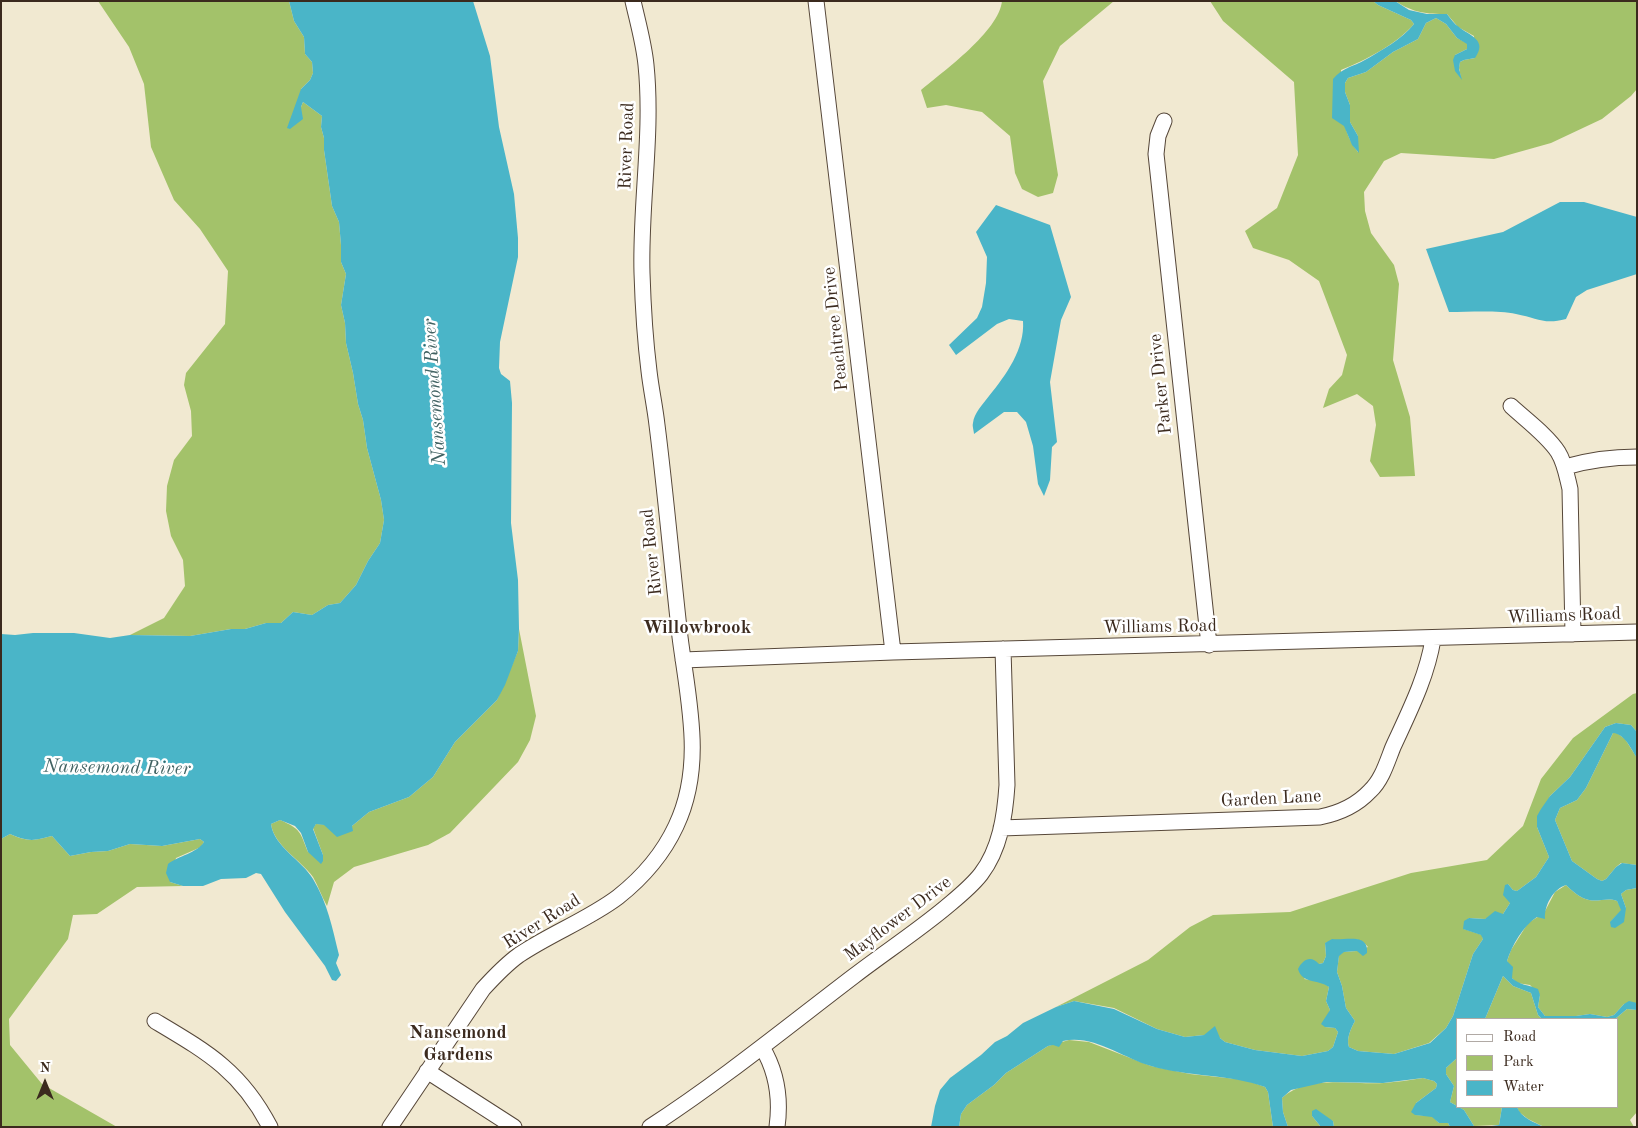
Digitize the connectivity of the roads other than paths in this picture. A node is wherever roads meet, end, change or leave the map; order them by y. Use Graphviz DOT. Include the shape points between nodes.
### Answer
graph roads {
  1 [pos="633,1"];
  2 [pos="816,1"];
  3 [pos="1164,121"];
  4 [pos="1511,406"];
  5 [pos="1637,456"];
  6 [pos="1565,468"];
  7 [pos="1637,632"];
  8 [pos="1573,634"];
  9 [pos="1433,639"];
  10 [pos="1209,645"];
  11 [pos="1003,649"];
  12 [pos="893,652"];
  13 [pos="683,660"];
  14 [pos="1001,828"];
  15 [pos="155,1021"];
  16 [pos="762,1047"];
  17 [pos="427,1071"];
  18 [pos="270,1127"];
  19 [pos="390,1127"];
  20 [pos="514,1127"];
  21 [pos="650,1127"];
  22 [pos="777,1127"];
  1 -- 13 [label="street, River Road" via="644,47 648,104 642,270 644,322"];
  2 -- 12 [label="street, Peachtree Drive"];
  3 -- 10 [label="street, Parker Drive" via="1156,154"];
  4 -- 6 [label="street" via="1550,442"];
  5 -- 6 [label="street" via="1605,458"];
  6 -- 8 [label="street" via="1570,489"];
  7 -- 8 [label="street, Williams Road"];
  8 -- 9 [label="street, Williams Road"];
  9 -- 10 [label="street, Williams Road"];
  9 -- 14 [label="street, Garden Lane" via="1424,677 1378,782 1350,808 1320,817"];
  10 -- 11 [label="street, Williams Road"];
  11 -- 12 [label="street, Williams Road"];
  11 -- 14 [label="street, Mayflower Drive" via="1007,785"];
  12 -- 13 [label="street, Williams Road"];
  13 -- 17 [label="street, River Road" via="692,735 692,771 685,803 665,846 648,869 615,899 519,956 500,971 483,989"];
  14 -- 16 [label="street, Mayflower Drive" via="992,856 967,890"];
  15 -- 18 [label="street" via="200,1048 238,1079"];
  16 -- 21 [label="street, Mayflower Drive"];
  16 -- 22 [label="street" via="774,1070 778,1089"];
  17 -- 19 [label="street, River Road"];
  17 -- 20 [label="street"];
}
